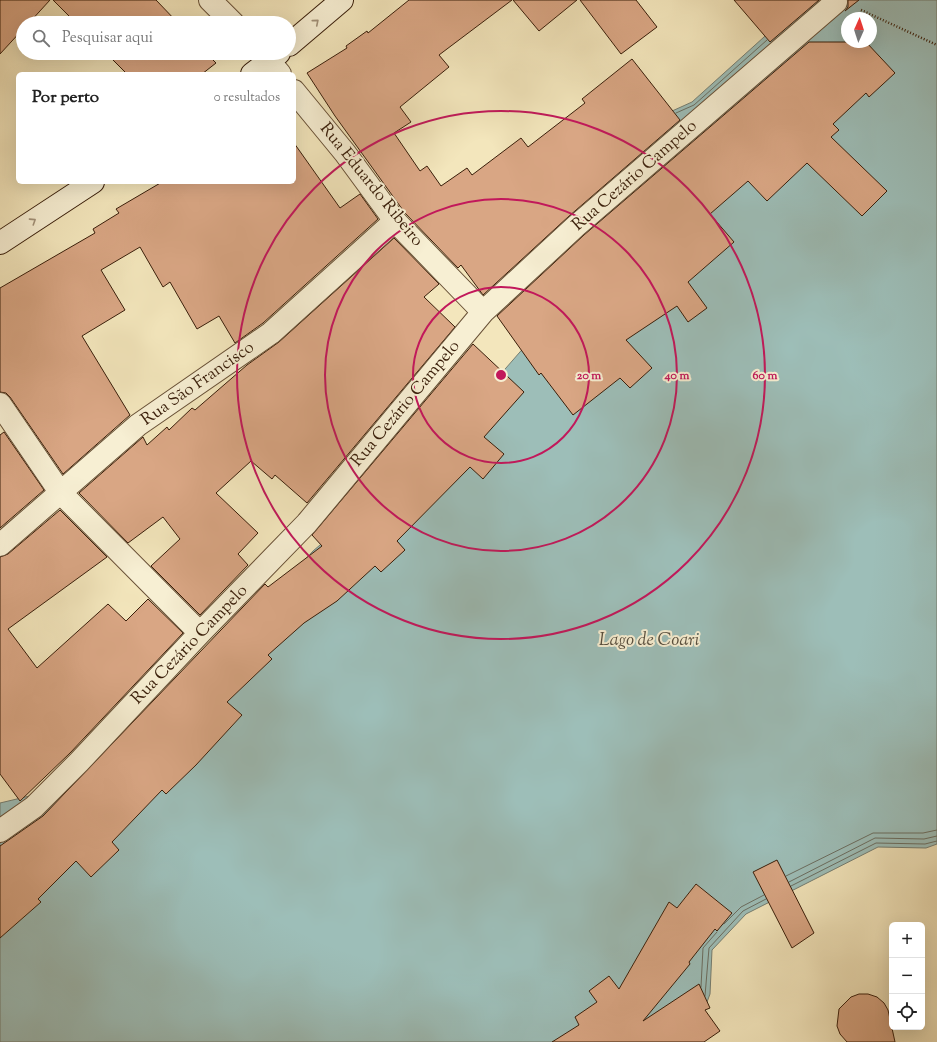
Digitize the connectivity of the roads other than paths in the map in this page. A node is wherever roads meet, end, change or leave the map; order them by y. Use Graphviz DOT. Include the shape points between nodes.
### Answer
graph roads {
  1 [pos="210,0"];
  2 [pos="342,0"];
  3 [pos="835,1"];
  4 [pos="226,16"];
  5 [pos="296,39"];
  6 [pos="273,60"];
  7 [pos="255,72"];
  8 [pos="296,93"];
  9 [pos="90,184"];
  10 [pos="395,221"];
  11 [pos="0,243"];
  12 [pos="483,312"];
  13 [pos="0,404"];
  14 [pos="60,492"];
  15 [pos="0,545"];
  16 [pos="200,633"];
  17 [pos="0,831"];
  1 -- 4 [label="street"];
  5 -- 2 [label="street, one-way"];
  3 -- 12 [label="street, Rua Cezário Campelo" via="576,226"];
  6 -- 7 [label="street"];
  8 -- 10 [label="street, Rua Eduardo Ribeiro" via="345,153"];
  11 -- 9 [label="street, one-way"];
  10 -- 12 [label="street, Rua Eduardo Ribeiro"];
  10 -- 14 [label="street, Rua São Francisco" via="271,333 138,425"];
  12 -- 16 [label="street, Rua Cezário Campelo" via="307,523"];
  13 -- 14 [label="street"];
  14 -- 15 [label="street, Rua São Francisco"];
  14 -- 16 [label="street"];
  16 -- 17 [label="street, Rua Cezário Campelo" via="34,807"];
}
